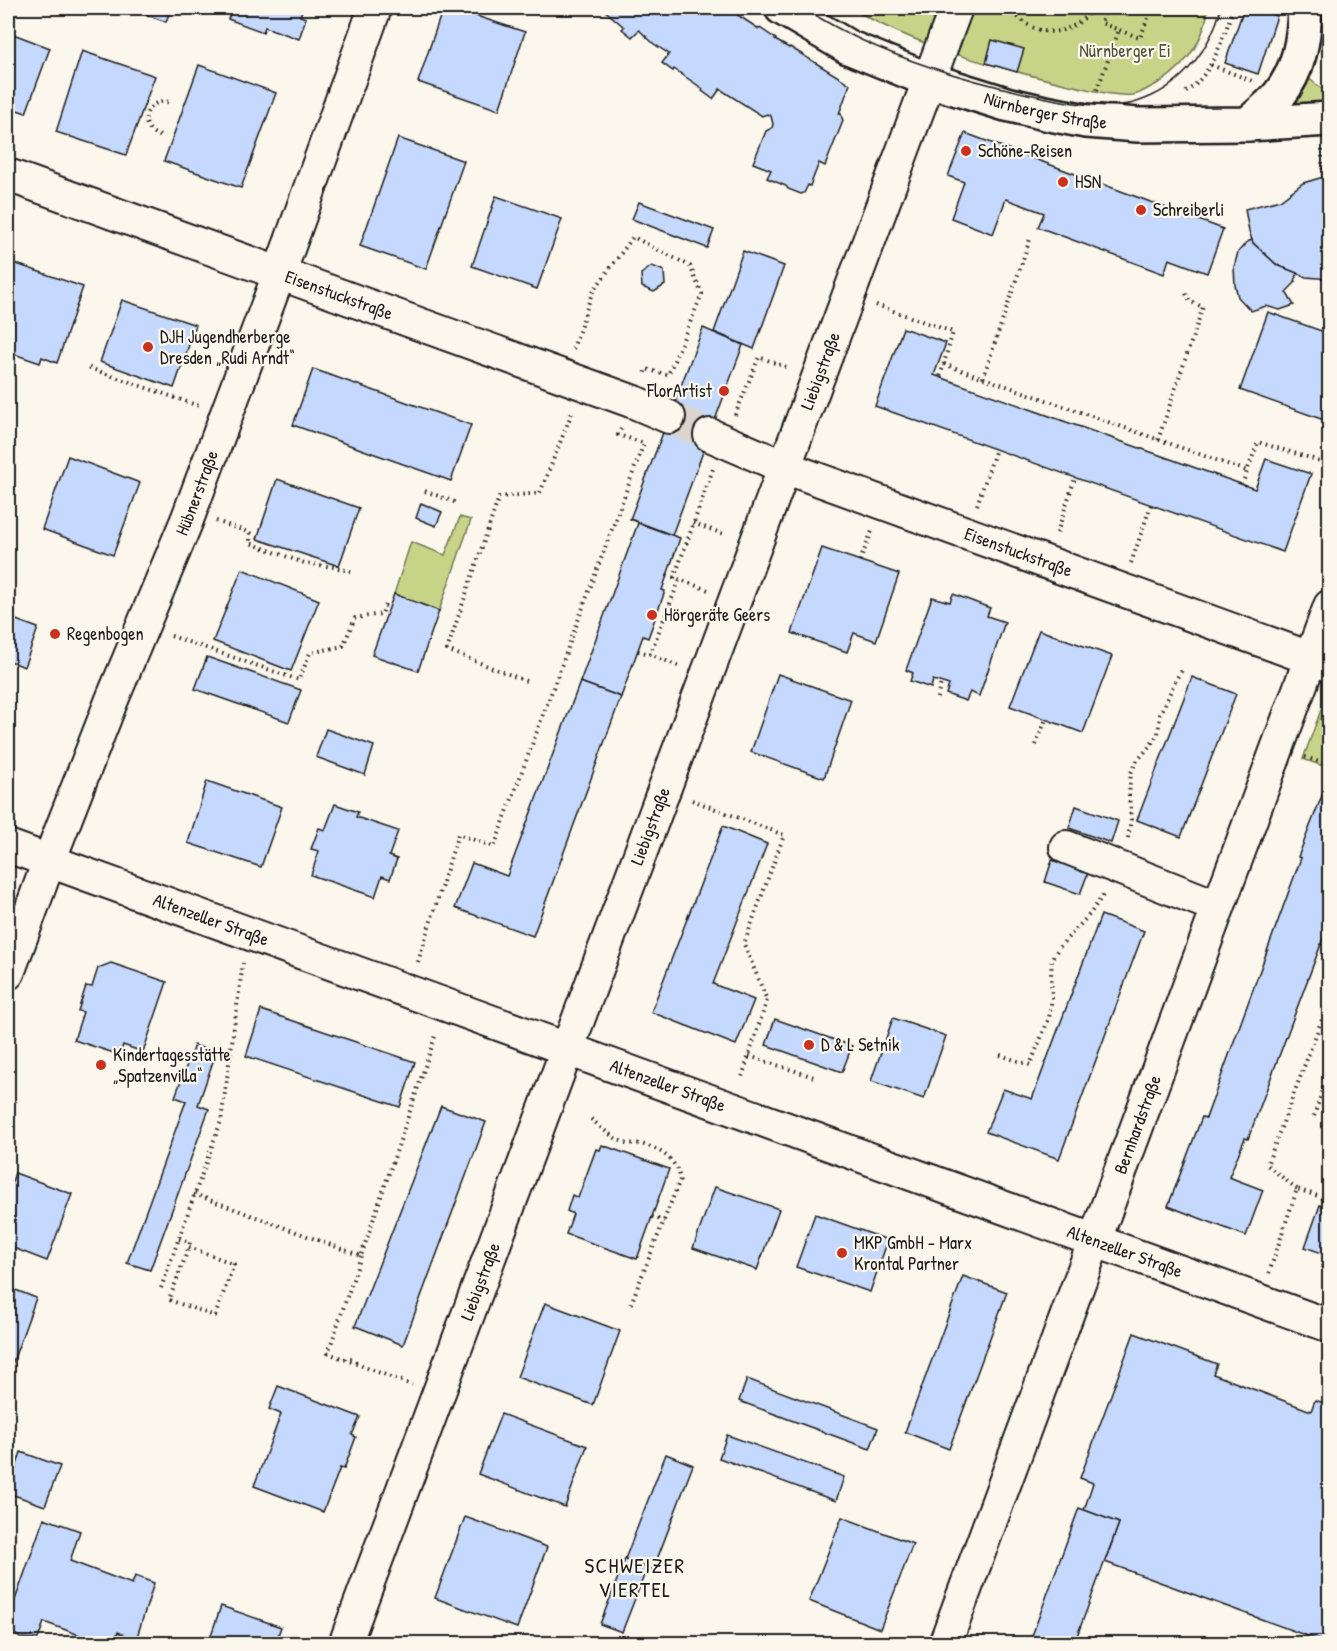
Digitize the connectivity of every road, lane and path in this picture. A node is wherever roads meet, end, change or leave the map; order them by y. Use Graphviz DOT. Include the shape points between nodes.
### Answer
graph roads {
  1 [pos="375,8"];
  2 [pos="782,8"];
  3 [pos="956,8"];
  4 [pos="1010,8"];
  5 [pos="1093,8"];
  6 [pos="1107,8"];
  7 [pos="1152,8"];
  8 [pos="1233,8"];
  9 [pos="1305,8"];
  10 [pos="1324,8"];
  11 [pos="1329,13"];
  12 [pos="1119,30"];
  13 [pos="1211,64"];
  14 [pos="929,80"];
  15 [pos="1261,85"];
  16 [pos="1192,89"];
  17 [pos="1096,94"];
  18 [pos="172,103"];
  19 [pos="142,112"];
  20 [pos="147,114"];
  21 [pos="1248,124"];
  22 [pos="1325,131"];
  23 [pos="160,136"];
  24 [pos="8,175"];
  25 [pos="1323,176"];
  26 [pos="1030,239"];
  27 [pos="279,274"];
  28 [pos="1186,293"];
  29 [pos="849,295"];
  30 [pos="944,364"];
  31 [pos="89,368"];
  32 [pos="940,377"];
  33 [pos="983,378"];
  34 [pos="817,379"];
  35 [pos="574,381"];
  36 [pos="634,402"];
  37 [pos="226,415"];
  38 [pos="669,417"];
  39 [pos="717,438"];
  40 [pos="1158,440"];
  41 [pos="996,449"];
  42 [pos="1329,464"];
  43 [pos="784,467"];
  44 [pos="1247,471"];
  45 [pos="1075,478"];
  46 [pos="1242,485"];
  47 [pos="425,491"];
  48 [pos="457,503"];
  49 [pos="1151,505"];
  50 [pos="190,513"];
  51 [pos="968,534"];
  52 [pos="864,551"];
  53 [pos="860,561"];
  54 [pos="1047,563"];
  55 [pos="353,572"];
  56 [pos="667,575"];
  57 [pos="676,580"];
  58 [pos="1121,589"];
  59 [pos="735,598"];
  60 [pos="1329,606"];
  61 [pos="389,608"];
  62 [pos="143,626"];
  63 [pos="638,651"];
  64 [pos="650,654"];
  65 [pos="1320,662"];
  66 [pos="706,677"];
  67 [pos="526,681"];
  68 [pos="941,683"];
  69 [pos="937,698"];
  70 [pos="1047,719"];
  71 [pos="1036,745"];
  72 [pos="1329,755"];
  73 [pos="1326,764"];
  74 [pos="664,789"];
  75 [pos="8,846"];
  76 [pos="1066,847"];
  77 [pos="48,861"];
  78 [pos="1218,907"];
  79 [pos="248,933"];
  80 [pos="8,973"];
  81 [pos="409,992"];
  82 [pos="1329,998"];
  83 [pos="445,1005"];
  84 [pos="567,1049"];
  85 [pos="749,1056"];
  86 [pos="1329,1072"];
  87 [pos="814,1077"];
  88 [pos="1323,1089"];
  89 [pos="1329,1092"];
  90 [pos="732,1109"];
  91 [pos="1314,1116"];
  92 [pos="591,1119"];
  93 [pos="1297,1189"];
  94 [pos="195,1194"];
  95 [pos="1329,1200"];
  96 [pos="652,1217"];
  97 [pos="664,1221"];
  98 [pos="179,1239"];
  99 [pos="1094,1241"];
  100 [pos="189,1247"];
  101 [pos="361,1256"];
  102 [pos="161,1288"];
  103 [pos="1259,1300"];
  104 [pos="630,1306"];
  105 [pos="1329,1326"];
  106 [pos="438,1395"];
  107 [pos="345,1644"];
  108 [pos="945,1644"];
  1 -- 27 [label="street, Hübnerstraße"];
  2 -- 14 [label="main road, Nürnberger Straße" via="848,47"];
  3 -- 14 [label="street, Liebigstraße"];
  4 -- 5 [label="path" via="1031,27 1045,32 1070,28"];
  6 -- 12 [label="path" via="1101,23"];
  7 -- 12 [label="path" via="1140,38"];
  8 -- 13 [label="path"];
  9 -- 21 [label="main road" via="1305,31 1297,64 1278,96"];
  10 -- 11 [label="main road"];
  12 -- 17 [label="path"];
  13 -- 15 [label="path"];
  13 -- 16 [label="path"];
  14 -- 21 [label="main road, Nürnberger Straße" via="1006,104 1086,121"];
  14 -- 29 [label="street, Liebigstraße"];
  18 -- 20 [label="path" via="156,103"];
  19 -- 20 [label="path"];
  20 -- 23 [label="path" via="148,129"];
  21 -- 22 [label="main road, Nürnberger Straße"];
  22 -- 25 [label="path"];
  24 -- 27 [label="street, Eisenstuckstraße"];
  26 -- 33 [label="path"];
  27 -- 35 [label="street, Eisenstuckstraße"];
  27 -- 37 [label="street, Hübnerstraße"];
  28 -- 40 [label="path" via="1189,301 1203,307"];
  29 -- 30 [label="path" via="953,332"];
  29 -- 34 [label="street, Liebigstraße"];
  30 -- 32 [label="path"];
  30 -- 33 [label="path"];
  31 -- 37 [label="path"];
  33 -- 40 [label="path"];
  34 -- 39 [label="path" via="759,357"];
  34 -- 43 [label="street, Liebigstraße"];
  35 -- 36 [label="street, Eisenstuckstraße"];
  35 -- 36 [label="path" via="592,292 633,237 690,266 702,294 668,375 646,369"];
  35 -- 67 [label="path" via="540,493 499,497 447,650"];
  36 -- 38 [label="street, Eisenstuckstraße"];
  36 -- 81 [label="path" via="618,435 644,443 494,847 458,834"];
  37 -- 50 [label="street, Hübnerstraße"];
  39 -- 43 [label="street, Eisenstuckstraße"];
  39 -- 57 [label="path"];
  40 -- 44 [label="path"];
  41 -- 51 [label="path"];
  42 -- 44 [label="path" via="1258,442"];
  43 -- 51 [label="street, Eisenstuckstraße"];
  43 -- 59 [label="street, Liebigstraße"];
  44 -- 46 [label="path"];
  45 -- 54 [label="path"];
  47 -- 48 [label="path"];
  49 -- 58 [label="path"];
  50 -- 55 [label="path" via="250,533 250,543 304,562"];
  50 -- 62 [label="street, Hübnerstraße"];
  51 -- 54 [label="street, Eisenstuckstraße"];
  52 -- 53 [label="path"];
  54 -- 58 [label="street, Eisenstuckstraße"];
  56 -- 57 [label="path"];
  57 -- 59 [label="path"];
  57 -- 64 [label="path"];
  58 -- 65 [label="street, Eisenstuckstraße"];
  59 -- 66 [label="street, Liebigstraße"];
  60 -- 65 [label="street, Bernhardstraße"];
  61 -- 62 [label="path" via="385,606 382,614 355,618 343,646 310,653 299,680"];
  62 -- 77 [label="street, Hübnerstraße"];
  63 -- 64 [label="path"];
  64 -- 66 [label="path"];
  65 -- 78 [label="street, Bernhardstraße"];
  66 -- 74 [label="street, Liebigstraße"];
  68 -- 69 [label="path"];
  70 -- 71 [label="path"];
  72 -- 73 [label="path"];
  74 -- 84 [label="street, Liebigstraße"];
  74 -- 85 [label="path" via="784,836 744,944 767,1000"];
  75 -- 77 [label="street, Altenzeller Straße"];
  76 -- 78 [label="street"];
  77 -- 79 [label="street, Altenzeller Straße"];
  77 -- 80 [label="street, Hübnerstraße"];
  78 -- 99 [label="street, Bernhardstraße"];
  79 -- 81 [label="street, Altenzeller Straße"];
  79 -- 94 [label="path" via="221,1121"];
  81 -- 83 [label="street, Altenzeller Straße"];
  82 -- 93 [label="path" via="1267,1165"];
  83 -- 84 [label="street, Altenzeller Straße"];
  83 -- 101 [label="path"];
  84 -- 90 [label="street, Altenzeller Straße"];
  84 -- 106 [label="street, Liebigstraße"];
  85 -- 87 [label="path"];
  85 -- 90 [label="path"];
  86 -- 88 [label="path"];
  88 -- 89 [label="path"];
  88 -- 91 [label="path"];
  90 -- 99 [label="street, Altenzeller Straße"];
  92 -- 97 [label="path" via="627,1143 662,1153 679,1170 680,1180"];
  93 -- 95 [label="path"];
  93 -- 103 [label="path"];
  94 -- 98 [label="path"];
  94 -- 101 [label="path"];
  96 -- 97 [label="path"];
  97 -- 104 [label="path"];
  98 -- 100 [label="path" via="190,1242"];
  98 -- 102 [label="path"];
  99 -- 103 [label="street, Altenzeller Straße"];
  99 -- 108 [label="street, Bernhardstraße"];
  100 -- 100 [label="path" via="234,1264 214,1316 170,1300"];
  101 -- 106 [label="path" via="328,1353"];
  103 -- 105 [label="street, Altenzeller Straße"];
  106 -- 107 [label="street, Liebigstraße"];
}
